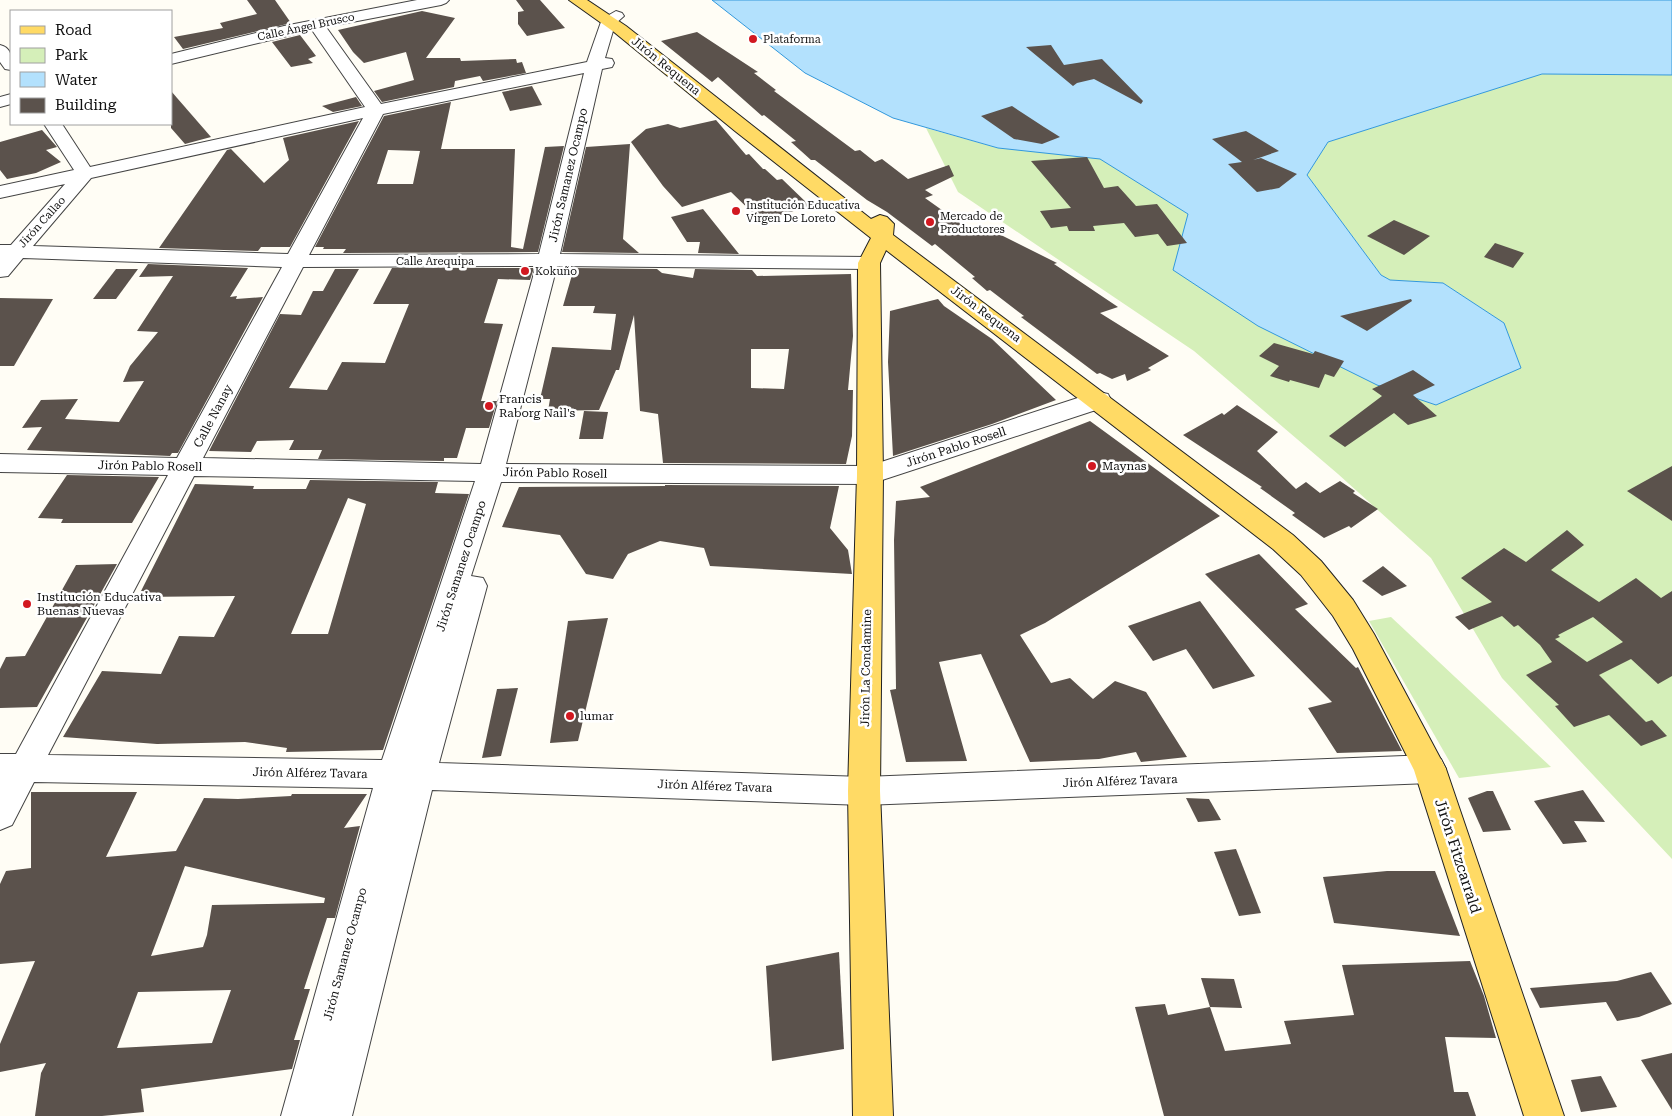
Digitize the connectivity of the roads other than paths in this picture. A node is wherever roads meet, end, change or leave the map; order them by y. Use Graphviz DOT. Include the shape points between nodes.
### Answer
graph roads {
  1 [pos="441,0"];
  2 [pos="577,0"];
  3 [pos="612,18"];
  4 [pos="316,24"];
  5 [pos="0,50"];
  6 [pos="172,59"];
  7 [pos="10,64"];
  8 [pos="600,64"];
  9 [pos="376,110"];
  10 [pos="54,125"];
  11 [pos="86,174"];
  12 [pos="0,192"];
  13 [pos="882,230"];
  14 [pos="8,251"];
  15 [pos="557,260"];
  16 [pos="296,261"];
  17 [pos="869,263"];
  18 [pos="0,271"];
  19 [pos="1099,400"];
  20 [pos="0,463"];
  21 [pos="186,467"];
  22 [pos="498,472"];
  23 [pos="870,475"];
  24 [pos="1343,608"];
  25 [pos="13,768"];
  26 [pos="1430,769"];
  27 [pos="406,775"];
  28 [pos="864,791"];
  29 [pos="0,815"];
  30 [pos="301,1116"];
  31 [pos="332,1116"];
  32 [pos="873,1116"];
  33 [pos="1544,1116"];
  1 -- 4 [label="street, Calle Ángel Brusco"];
  2 -- 3 [label="main road, Jirón Requena"];
  3 -- 8 [label="street, Jirón Samanez Ocampo"];
  3 -- 13 [label="main road, Jirón Requena"];
  4 -- 6 [label="street, Calle Ángel Brusco"];
  4 -- 9 [label="street"];
  5 -- 7 [label="street"];
  8 -- 9 [label="street"];
  8 -- 15 [label="street, Jirón Samanez Ocampo"];
  9 -- 11 [label="street"];
  9 -- 16 [label="street, Calle Nanay"];
  10 -- 11 [label="street"];
  11 -- 12 [label="street"];
  11 -- 14 [label="street, Jirón Callao"];
  13 -- 17 [label="main road, Jirón La Condamine"];
  13 -- 19 [label="main road, Jirón Requena"];
  14 -- 16 [label="street, Calle Arequipa"];
  14 -- 18 [label="street, Jirón Callao"];
  15 -- 16 [label="street, Calle Arequipa"];
  15 -- 17 [label="street, Calle Arequipa"];
  15 -- 22 [label="street, Jirón Samanez Ocampo"];
  16 -- 21 [label="street, Calle Nanay"];
  17 -- 23 [label="main road, Jirón La Condamine"];
  19 -- 23 [label="street, Jirón Pablo Rosell"];
  19 -- 24 [label="main road, Jirón Requena" via="1283,542 1311,568"];
  20 -- 21 [label="street, Jirón Pablo Rosell"];
  21 -- 22 [label="street, Jirón Pablo Rosell"];
  21 -- 25 [label="street, Calle Nanay"];
  22 -- 23 [label="street, Jirón Pablo Rosell"];
  22 -- 27 [label="street, Jirón Samanez Ocampo"];
  23 -- 28 [label="main road, Jirón La Condamine"];
  24 -- 26 [label="main road, Jirón Fitzcarrald"];
  25 -- 27 [label="street, Jirón Alférez Tavara"];
  25 -- 29 [label="street, Calle Nanay"];
  26 -- 28 [label="street, Jirón Alférez Tavara"];
  26 -- 33 [label="main road, Jirón Fitzcarrald"];
  27 -- 28 [label="street, Jirón Alférez Tavara"];
  27 -- 30 [label="street, Jirón Samanez Ocampo"];
  27 -- 31 [label="street, Jirón Samanez Ocampo"];
  28 -- 32 [label="main road, Jirón La Condamine"];
}
